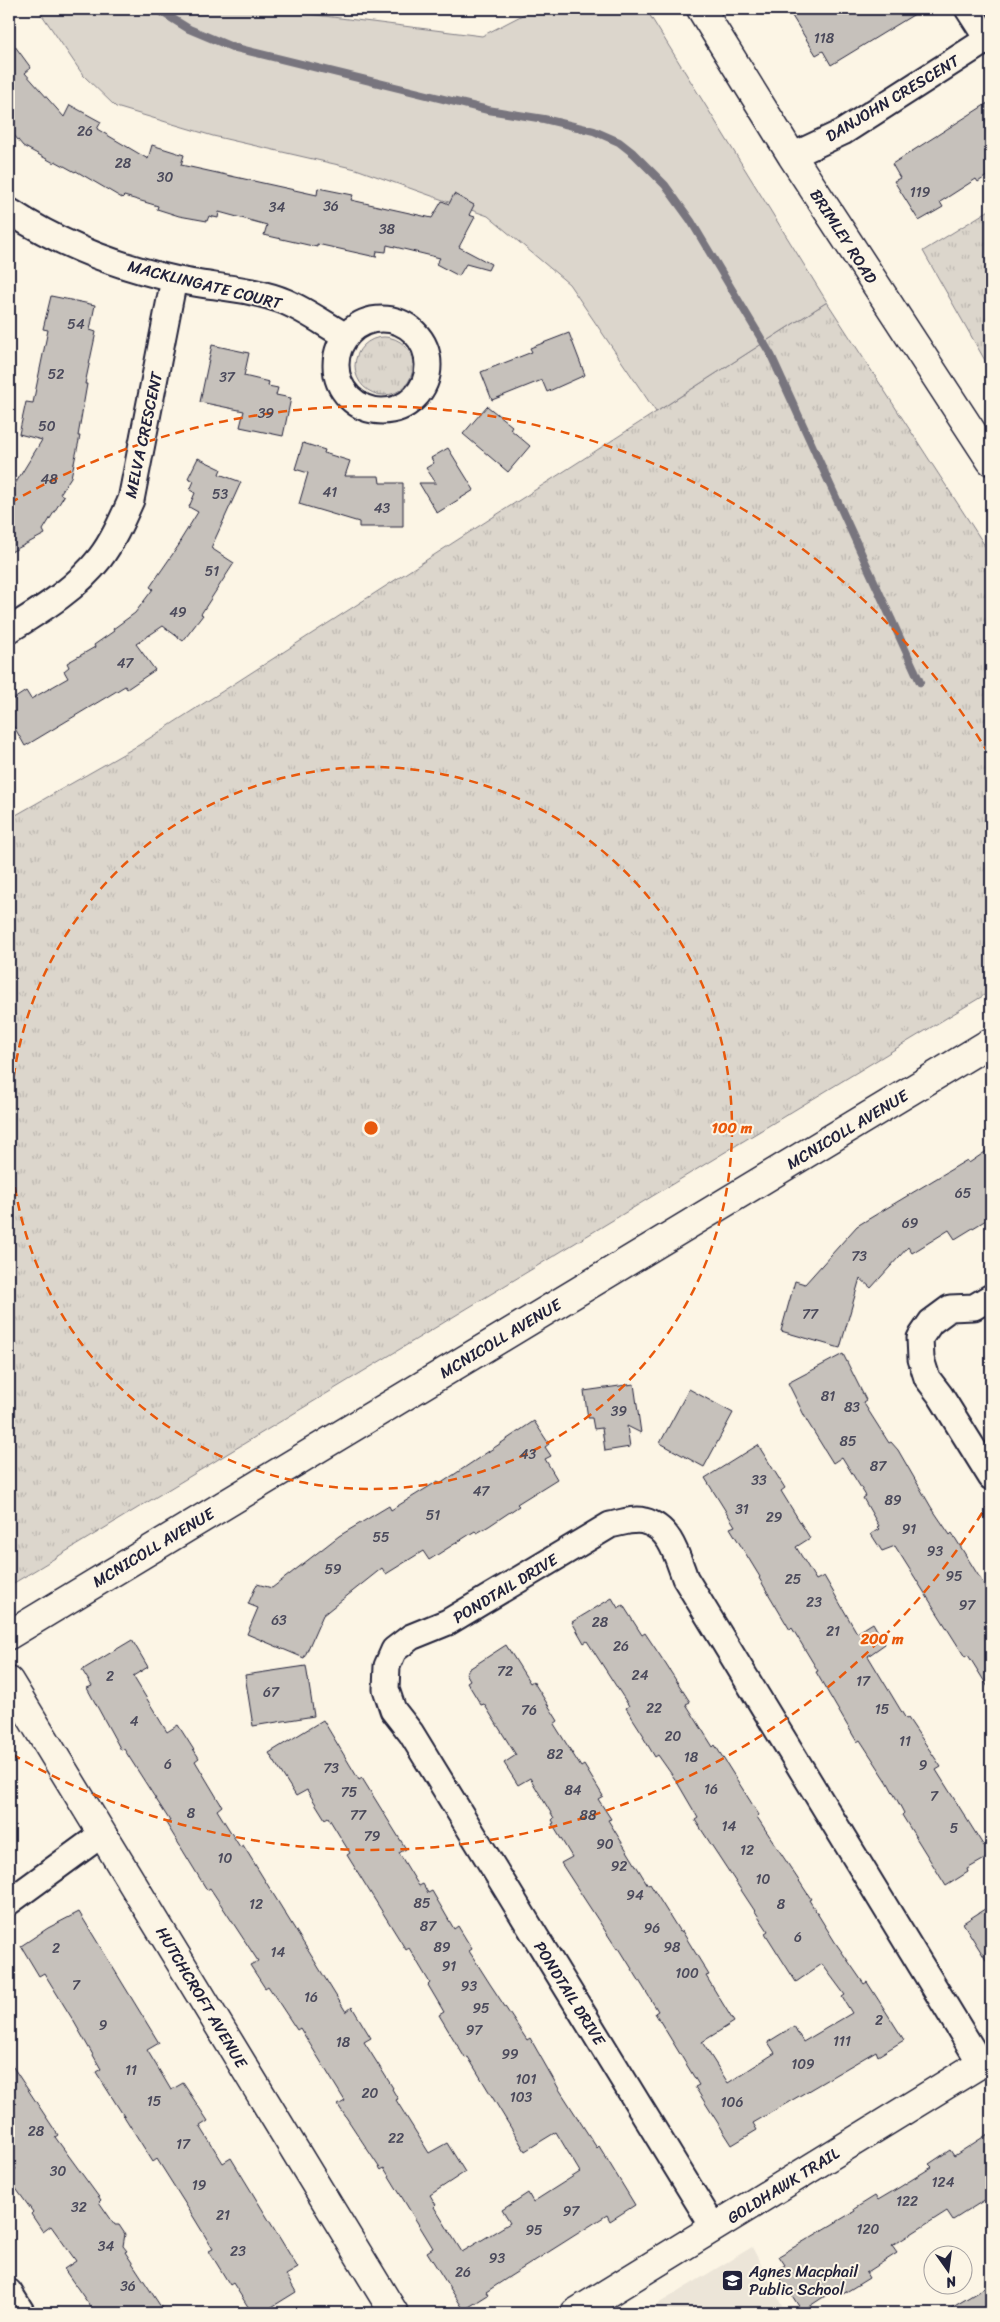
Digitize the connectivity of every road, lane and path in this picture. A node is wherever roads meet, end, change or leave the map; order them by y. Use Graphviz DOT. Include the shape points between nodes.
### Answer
graph roads {
  1 [pos="701,9"];
  2 [pos="968,9"];
  3 [pos="989,38"];
  4 [pos="792,156"];
  5 [pos="9,211"];
  6 [pos="174,279"];
  7 [pos="346,336"];
  8 [pos="991,460"];
  9 [pos="9,630"];
  10 [pos="991,1042"];
  11 [pos="991,1297"];
  12 [pos="991,1477"];
  13 [pos="9,1635"];
  14 [pos="9,1681"];
  15 [pos="102,1834"];
  16 [pos="9,1902"];
  17 [pos="986,2060"];
  18 [pos="714,2228"];
  19 [pos="9,2292"];
  20 [pos="22,2313"];
  21 [pos="394,2313"];
  22 [pos="575,2313"];
  1 -- 4 [label="main road, BRIMLEY ROAD"];
  2 -- 3 [label="street"];
  3 -- 4 [label="street, DANJOHN CRESCENT" via="843,132"];
  4 -- 8 [label="main road, BRIMLEY ROAD"];
  5 -- 6 [label="street, MACKLINGATE COURT" via="60,241"];
  6 -- 7 [label="street, MACKLINGATE COURT" via="230,288 285,302"];
  6 -- 9 [label="street, MELVA CRESCENT" via="130,500 116,533 100,558 75,583"];
  10 -- 13 [label="main road, MCNICOLL AVENUE"];
  11 -- 12 [label="street" via="974,1307 950,1308 931,1322 920,1338 920,1359 927,1378"];
  14 -- 15 [label="main road, HUTCHCROFT AVENUE"];
  15 -- 16 [label="street"];
  15 -- 21 [label="main road, HUTCHCROFT AVENUE"];
  17 -- 18 [label="main road, GOLDHAWK TRAIL"];
  17 -- 18 [label="street, PONDTAIL DRIVE" via="685,1578 674,1547 660,1528 644,1521 610,1525 448,1622 411,1637 394,1650 387,1666 386,1689 393,1710 411,1733"];
  18 -- 22 [label="main road, GOLDHAWK TRAIL"];
  19 -- 20 [label="street"];
}
